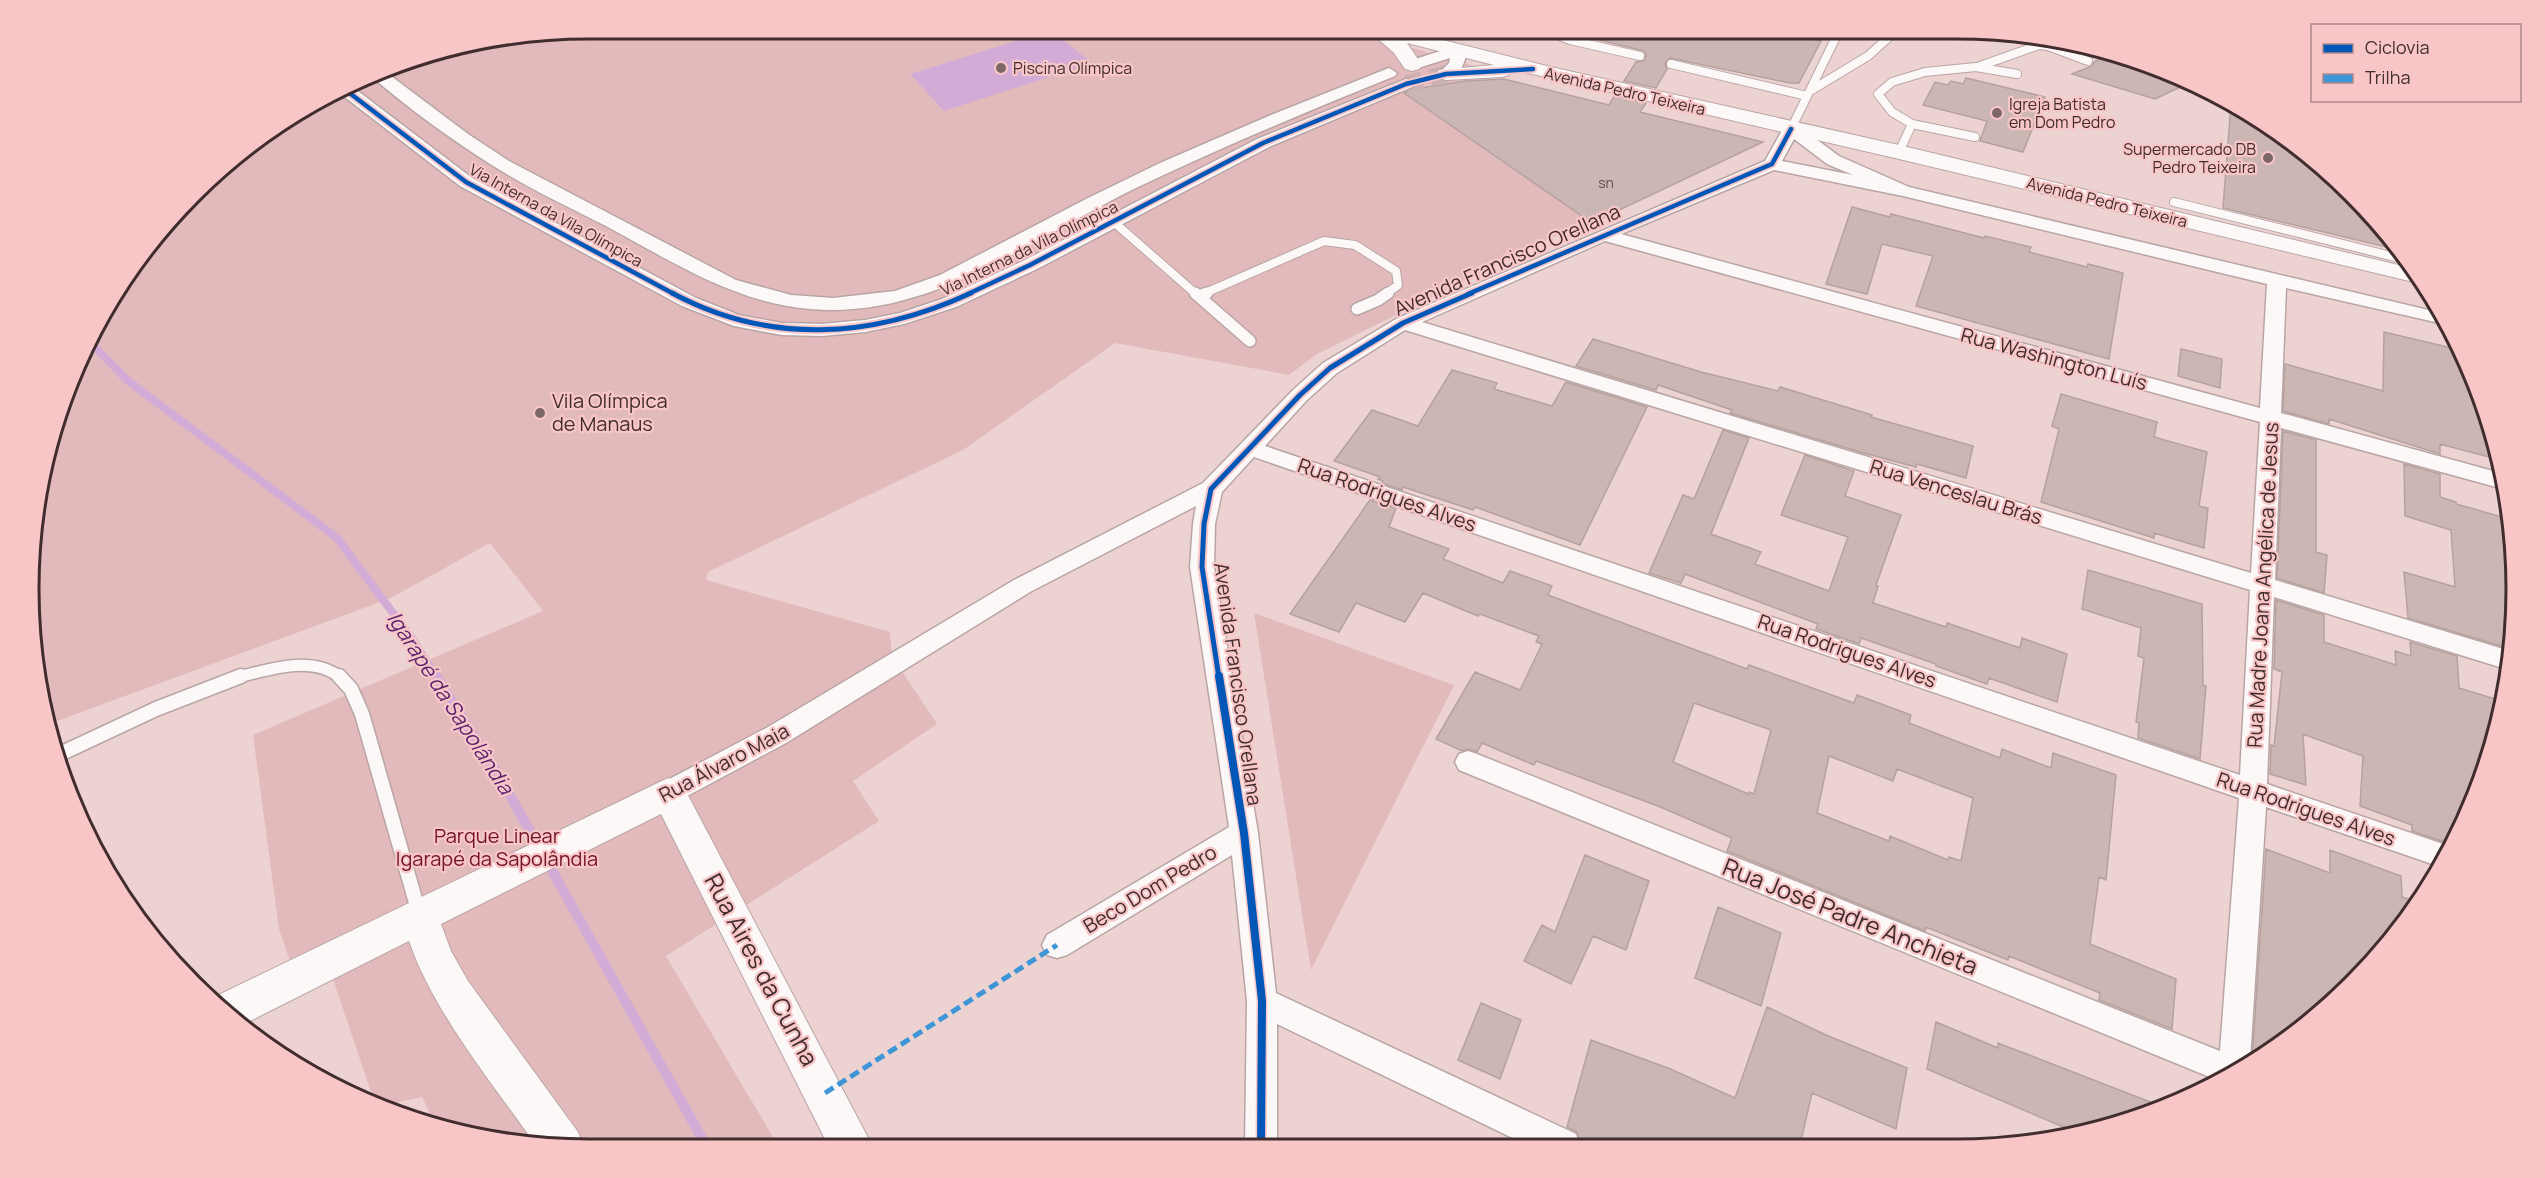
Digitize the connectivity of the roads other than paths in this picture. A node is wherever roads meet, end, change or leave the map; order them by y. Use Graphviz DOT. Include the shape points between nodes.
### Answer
graph roads {
  1 [pos="1390,39"];
  2 [pos="1417,39"];
  3 [pos="1568,39"];
  4 [pos="1835,39"];
  5 [pos="1888,39"];
  6 [pos="2037,46"];
  7 [pos="2055,49"];
  8 [pos="1459,50"];
  9 [pos="1640,56"];
  10 [pos="2088,61"];
  11 [pos="1671,64"];
  12 [pos="1976,67"];
  13 [pos="1533,69"];
  14 [pos="1389,73"];
  15 [pos="1420,73"];
  16 [pos="2017,74"];
  17 [pos="385,79"];
  18 [pos="350,94"];
  19 [pos="1809,94"];
  20 [pos="428,111"];
  21 [pos="1912,124"];
  22 [pos="390,126"];
  23 [pos="1791,129"];
  24 [pos="1239,132"];
  25 [pos="1975,137"];
  26 [pos="1263,143"];
  27 [pos="1899,152"];
  28 [pos="1772,164"];
  29 [pos="1903,191"];
  30 [pos="2174,202"];
  31 [pos="1092,203"];
  32 [pos="584,208"];
  33 [pos="1115,222"];
  34 [pos="548,227"];
  35 [pos="1603,235"];
  36 [pos="668,253"];
  37 [pos="2394,257"];
  38 [pos="634,272"];
  39 [pos="2407,274"];
  40 [pos="2277,279"];
  41 [pos="1199,297"];
  42 [pos="1357,309"];
  43 [pos="2434,317"];
  44 [pos="1402,323"];
  45 [pos="1250,341"];
  46 [pos="2270,418"];
  47 [pos="1249,448"];
  48 [pos="2494,479"];
  49 [pos="1211,489"];
  50 [pos="2263,585"];
  51 [pos="2501,657"];
  52 [pos="64,752"];
  53 [pos="1468,762"];
  54 [pos="2253,790"];
  55 [pos="668,793"];
  56 [pos="1244,833"];
  57 [pos="2437,854"];
  58 [pos="420,918"];
  59 [pos="1057,945"];
  60 [pos="1262,1001"];
  61 [pos="233,1009"];
  62 [pos="2234,1063"];
  63 [pos="2225,1068"];
  64 [pos="557,1138"];
  65 [pos="848,1139"];
  66 [pos="1261,1139"];
  67 [pos="1549,1139"];
  1 -- 15 [label="street"];
  2 -- 8 [label="street, Avenida Pedro Teixeira"];
  3 -- 9 [label="lane"];
  4 -- 19 [label="lane"];
  5 -- 19 [label="lane" via="1852,68"];
  6 -- 12 [label="lane"];
  7 -- 10 [label="lane"];
  8 -- 13 [label="street, Avenida Pedro Teixeira"];
  8 -- 15 [label="street"];
  8 -- 15 [label="street" via="1457,64"];
  11 -- 19 [label="lane"];
  12 -- 16 [label="lane"];
  12 -- 21 [label="lane" via="1925,72 1892,82 1878,94 1897,117"];
  13 -- 15 [label="street"];
  13 -- 23 [label="street, Avenida Pedro Teixeira"];
  14 -- 24 [label="street, Via Interna da Vila Olímpica"];
  15 -- 26 [label="street, Via Interna da Vila Olímpica"];
  17 -- 20 [label="street, Via Interna da Vila Olímpica"];
  18 -- 22 [label="street, Via Interna da Vila Olímpica"];
  19 -- 23 [label="lane"];
  20 -- 22 [label="street"];
  20 -- 32 [label="street, Via Interna da Vila Olímpica" via="503,165"];
  21 -- 25 [label="lane"];
  21 -- 27 [label="lane"];
  22 -- 34 [label="street, Via Interna da Vila Olímpica" via="466,182"];
  23 -- 27 [label="street, Avenida Pedro Teixeira"];
  23 -- 28 [label="street"];
  23 -- 29 [label="street, Avenida Pedro Teixeira" via="1833,160"];
  24 -- 26 [label="street"];
  24 -- 31 [label="street, Via Interna da Vila Olímpica"];
  26 -- 33 [label="street, Via Interna da Vila Olímpica"];
  27 -- 39 [label="street, Avenida Pedro Teixeira"];
  28 -- 29 [label="street, Avenida Pedro Teixeira"];
  28 -- 35 [label="street, Avenida Francisco Orellana"];
  29 -- 40 [label="street, Avenida Pedro Teixeira"];
  30 -- 37 [label="lane"];
  31 -- 33 [label="lane"];
  31 -- 36 [label="street, Via Interna da Vila Olímpica" via="953,276 869,302 799,304 761,296"];
  32 -- 34 [label="street"];
  32 -- 36 [label="street, Via Interna da Vila Olímpica"];
  33 -- 38 [label="street, Via Interna da Vila Olímpica" via="949,303 865,326 782,329 734,320 689,302"];
  33 -- 41 [label="lane"];
  34 -- 38 [label="street, Via Interna da Vila Olímpica"];
  35 -- 44 [label="street, Avenida Francisco Orellana"];
  35 -- 46 [label="street, Rua Washington Luís"];
  36 -- 38 [label="street"];
  40 -- 43 [label="street, Avenida Pedro Teixeira"];
  40 -- 46 [label="street, Rua Madre Joana Angélica de Jesus"];
  41 -- 42 [label="lane" via="1324,241 1346,240 1396,271 1398,285"];
  41 -- 45 [label="lane"];
  44 -- 47 [label="street, Avenida Francisco Orellana" via="1330,368"];
  44 -- 50 [label="street, Rua Venceslau Brás"];
  46 -- 48 [label="street, Rua Washington Luís"];
  46 -- 50 [label="street, Rua Madre Joana Angélica de Jesus"];
  47 -- 49 [label="street, Avenida Francisco Orellana"];
  47 -- 54 [label="street, Rua Rodrigues Alves"];
  49 -- 55 [label="street, Rua Álvaro Maia" via="1022,586 777,735"];
  49 -- 56 [label="street, Avenida Francisco Orellana" via="1202,567"];
  50 -- 51 [label="street, Rua Venceslau Brás"];
  50 -- 54 [label="street, Rua Madre Joana Angélica de Jesus"];
  52 -- 58 [label="lane" via="180,699 256,672 310,664 329,670 345,680 362,714"];
  53 -- 63 [label="street, Rua José Padre Anchieta"];
  54 -- 57 [label="street, Rua Rodrigues Alves"];
  54 -- 62 [label="street, Rua Madre Joana Angélica de Jesus"];
  55 -- 58 [label="street, Rua Álvaro Maia"];
  55 -- 65 [label="street, Rua Aires da Cunha"];
  56 -- 59 [label="street, Beco Dom Pedro"];
  56 -- 60 [label="street, Avenida Francisco Orellana"];
  58 -- 61 [label="street, Rua Álvaro Maia"];
  58 -- 64 [label="street" via="434,958 454,993"];
  60 -- 66 [label="street, Avenida Francisco Orellana"];
  60 -- 67 [label="street"];
}
